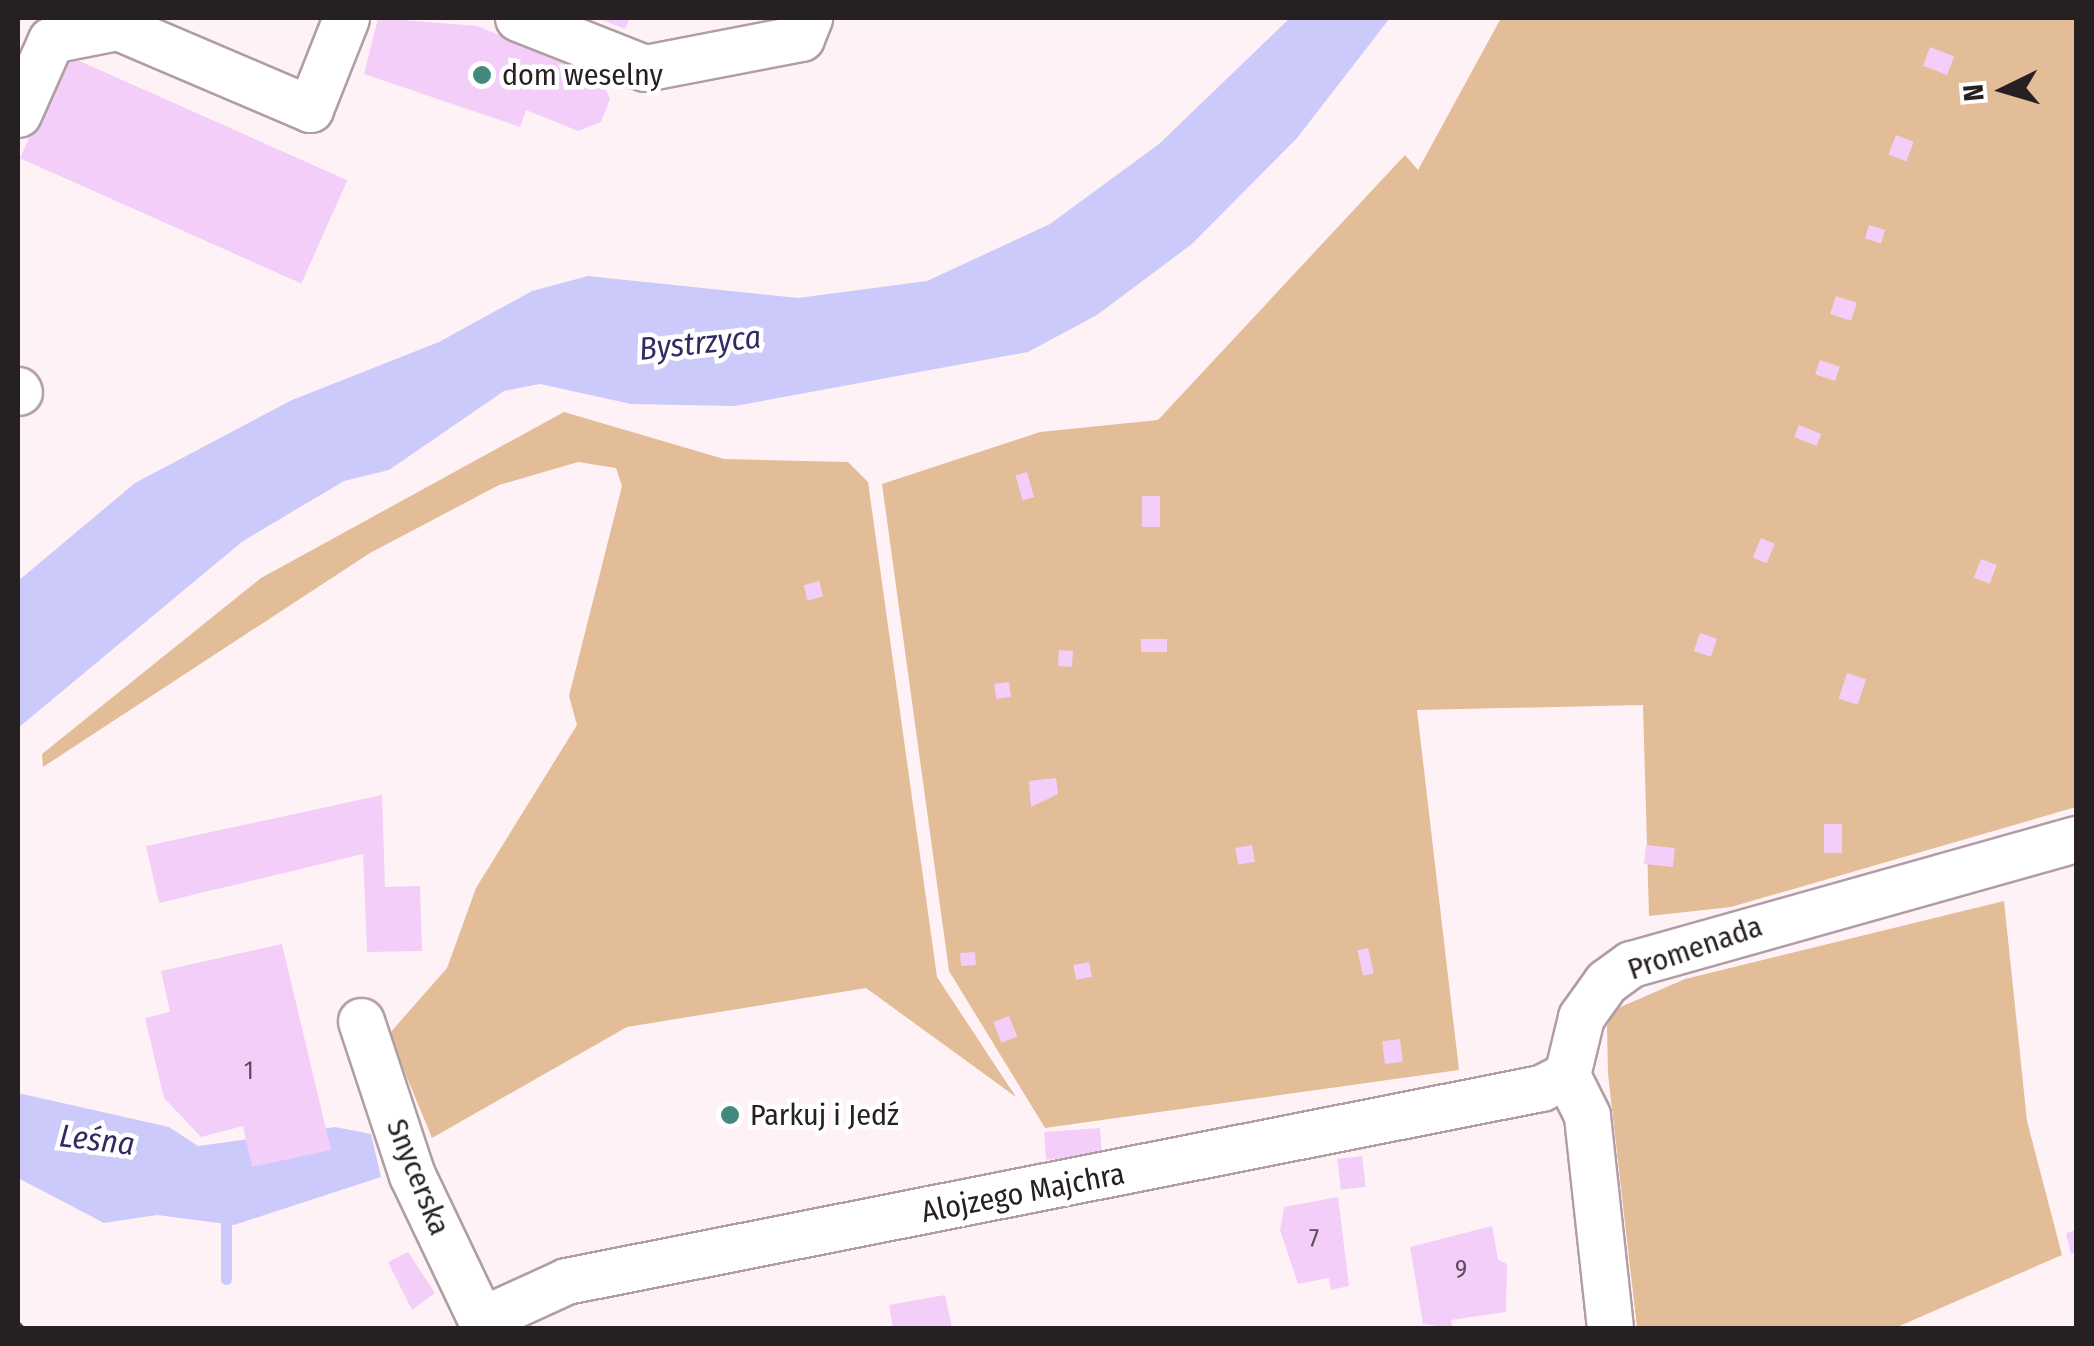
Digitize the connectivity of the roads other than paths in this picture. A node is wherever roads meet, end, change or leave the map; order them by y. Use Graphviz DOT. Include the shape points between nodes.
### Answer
graph roads {
  1 [pos="346,18"];
  2 [pos="518,18"];
  3 [pos="810,18"];
  4 [pos="120,22"];
  5 [pos="18,114"];
  6 [pos="2076,839"];
  7 [pos="361,1021"];
  8 [pos="1568,1074"];
  9 [pos="479,1316"];
  10 [pos="1610,1328"];
  1 -- 4 [label="street" via="310,108"];
  2 -- 3 [label="street" via="645,68 800,38"];
  4 -- 5 [label="street" via="50,40"];
  6 -- 8 [label="street, Promenada" via="1630,964 1581,1017"];
  7 -- 9 [label="street, Snycerska" via="412,1175"];
  8 -- 9 [label="street, Alojzego Majchra" via="1541,1088 566,1281"];
  8 -- 10 [label="street" via="1587,1115"];
}
